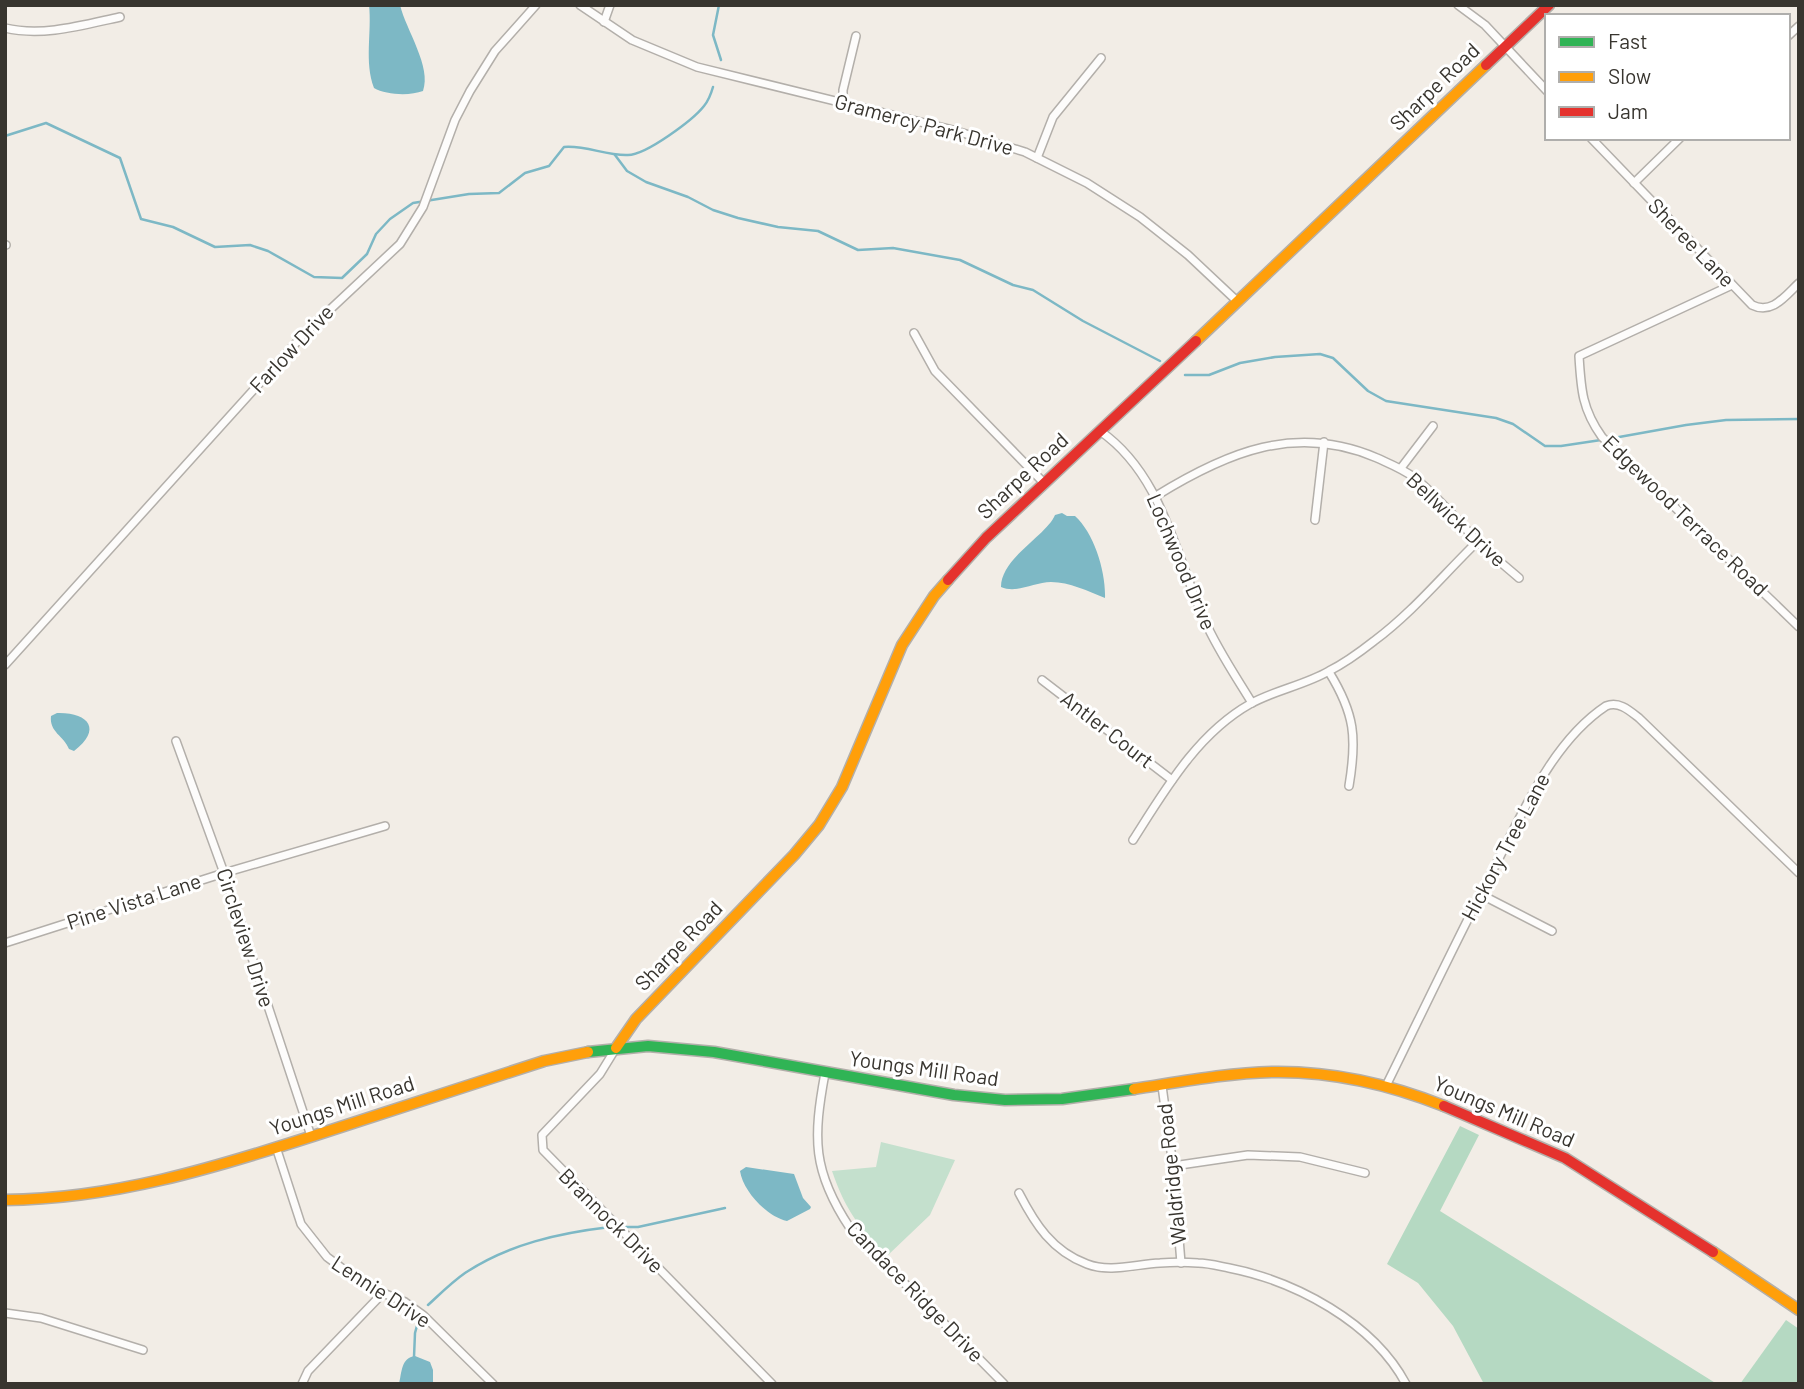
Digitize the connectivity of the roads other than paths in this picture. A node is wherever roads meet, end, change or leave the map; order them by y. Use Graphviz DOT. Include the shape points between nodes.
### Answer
graph roads {
  1 [pos="536,5"];
  2 [pos="580,5"];
  3 [pos="610,5"];
  4 [pos="1458,5"];
  5 [pos="1549,5"];
  6 [pos="120,16"];
  7 [pos="604,22"];
  8 [pos="5,28"];
  9 [pos="856,36"];
  10 [pos="1505,47"];
  11 [pos="1101,58"];
  12 [pos="1545,89"];
  13 [pos="843,104"];
  14 [pos="1593,140"];
  15 [pos="1679,140"];
  16 [pos="1037,158"];
  17 [pos="1634,183"];
  18 [pos="1799,283"];
  19 [pos="1732,285"];
  20 [pos="1238,302"];
  21 [pos="914,333"];
  22 [pos="1433,426"];
  23 [pos="1100,431"];
  24 [pos="1324,442"];
  25 [pos="1401,468"];
  26 [pos="1045,483"];
  27 [pos="1156,496"];
  28 [pos="1315,520"];
  29 [pos="1478,541"];
  30 [pos="1519,578"];
  31 [pos="1799,627"];
  32 [pos="5,665"];
  33 [pos="1329,671"];
  34 [pos="1042,680"];
  35 [pos="1252,702"];
  36 [pos="176,741"];
  37 [pos="1172,780"];
  38 [pos="1349,786"];
  39 [pos="385,825"];
  40 [pos="1133,840"];
  41 [pos="224,873"];
  42 [pos="1799,873"];
  43 [pos="1480,894"];
  44 [pos="1552,931"];
  45 [pos="5,943"];
  46 [pos="616,1048"];
  47 [pos="825,1073"];
  48 [pos="1162,1086"];
  49 [pos="1386,1086"];
  50 [pos="311,1136"];
  51 [pos="276,1147"];
  52 [pos="1173,1166"];
  53 [pos="1365,1173"];
  54 [pos="1019,1193"];
  55 [pos="5,1200"];
  56 [pos="1181,1263"];
  57 [pos="383,1293"];
  58 [pos="1799,1310"];
  59 [pos="5,1312"];
  60 [pos="143,1350"];
  61 [pos="302,1384"];
  62 [pos="493,1384"];
  63 [pos="772,1384"];
  64 [pos="1004,1384"];
  65 [pos="1406,1384"];
  1 -- 32 [label="street, Farlow Drive" via="495,51 470,91 423,207 400,244 303,334"];
  2 -- 7 [label="street, Gramercy Park Drive"];
  3 -- 7 [label="street"];
  4 -- 10 [label="street"];
  5 -- 10 [label="street, Sharpe Road"];
  6 -- 8 [label="street" via="47,31"];
  7 -- 13 [label="street, Gramercy Park Drive" via="652,50 697,67"];
  9 -- 13 [label="street"];
  10 -- 12 [label="street"];
  10 -- 20 [label="street, Sharpe Road"];
  11 -- 16 [label="street" via="1053,117"];
  13 -- 16 [label="street, Gramercy Park Drive" via="953,130"];
  14 -- 17 [label="street, Sheree Lane"];
  15 -- 17 [label="street"];
  16 -- 20 [label="street, Gramercy Park Drive" via="1140,217"];
  17 -- 19 [label="street, Sheree Lane"];
  18 -- 19 [label="street, Sheree Lane" via="1765,310 1752,306"];
  19 -- 31 [label="street, Edgewood Terrace Road" via="1579,356 1581,394 1602,437"];
  20 -- 23 [label="street, Sharpe Road"];
  21 -- 26 [label="street" via="934,371"];
  22 -- 25 [label="street"];
  23 -- 26 [label="street, Sharpe Road"];
  23 -- 27 [label="street, Lochwood Drive" via="1131,458"];
  24 -- 25 [label="street, Bellwick Drive"];
  24 -- 27 [label="street, Bellwick Drive" via="1251,449"];
  24 -- 28 [label="street"];
  25 -- 29 [label="street, Bellwick Drive"];
  26 -- 46 [label="street, Sharpe Road" via="978,546 917,620 842,787 819,825 636,1019"];
  27 -- 35 [label="street, Lochwood Drive" via="1211,636"];
  29 -- 30 [label="street, Bellwick Drive"];
  29 -- 33 [label="street" via="1391,627"];
  33 -- 35 [label="street"];
  33 -- 38 [label="street" via="1351,719 1355,751"];
  34 -- 37 [label="street, Antler Court"];
  35 -- 37 [label="street" via="1201,743"];
  36 -- 41 [label="street, Circleview Drive"];
  37 -- 40 [label="street"];
  39 -- 41 [label="street, Pine Vista Lane"];
  41 -- 45 [label="street, Pine Vista Lane"];
  41 -- 50 [label="street, Circleview Drive"];
  42 -- 43 [label="street, Hickory Tree Lane" via="1639,718 1627,708 1611,704 1600,709 1550,764"];
  43 -- 44 [label="street"];
  43 -- 49 [label="street, Hickory Tree Lane"];
  46 -- 47 [label="street, Youngs Mill Road" via="701,1051"];
  46 -- 50 [label="street, Youngs Mill Road" via="544,1062"];
  46 -- 63 [label="street, Brannock Drive" via="600,1074 542,1135 543,1150"];
  47 -- 48 [label="street, Youngs Mill Road" via="1005,1100 1062,1099"];
  47 -- 64 [label="street, Candace Ridge Drive" via="816,1134 819,1159 838,1209 850,1228"];
  48 -- 49 [label="street, Youngs Mill Road" via="1273,1072 1329,1074"];
  48 -- 52 [label="street, Waldridge Road"];
  49 -- 58 [label="street, Youngs Mill Road" via="1497,1127 1578,1165"];
  50 -- 51 [label="street, Youngs Mill Road"];
  51 -- 55 [label="street, Youngs Mill Road" via="146,1184 55,1198"];
  51 -- 57 [label="street, Lennie Drive" via="301,1224 311,1239 352,1278"];
  52 -- 53 [label="street" via="1248,1155 1300,1157"];
  52 -- 56 [label="street, Waldridge Road"];
  54 -- 56 [label="street" via="1036,1226 1051,1242 1089,1265"];
  56 -- 65 [label="street" via="1202,1262 1256,1273 1306,1294 1373,1340"];
  57 -- 61 [label="street" via="308,1371"];
  57 -- 62 [label="street, Lennie Drive" via="423,1315"];
  59 -- 60 [label="street" via="41,1318"];
}
